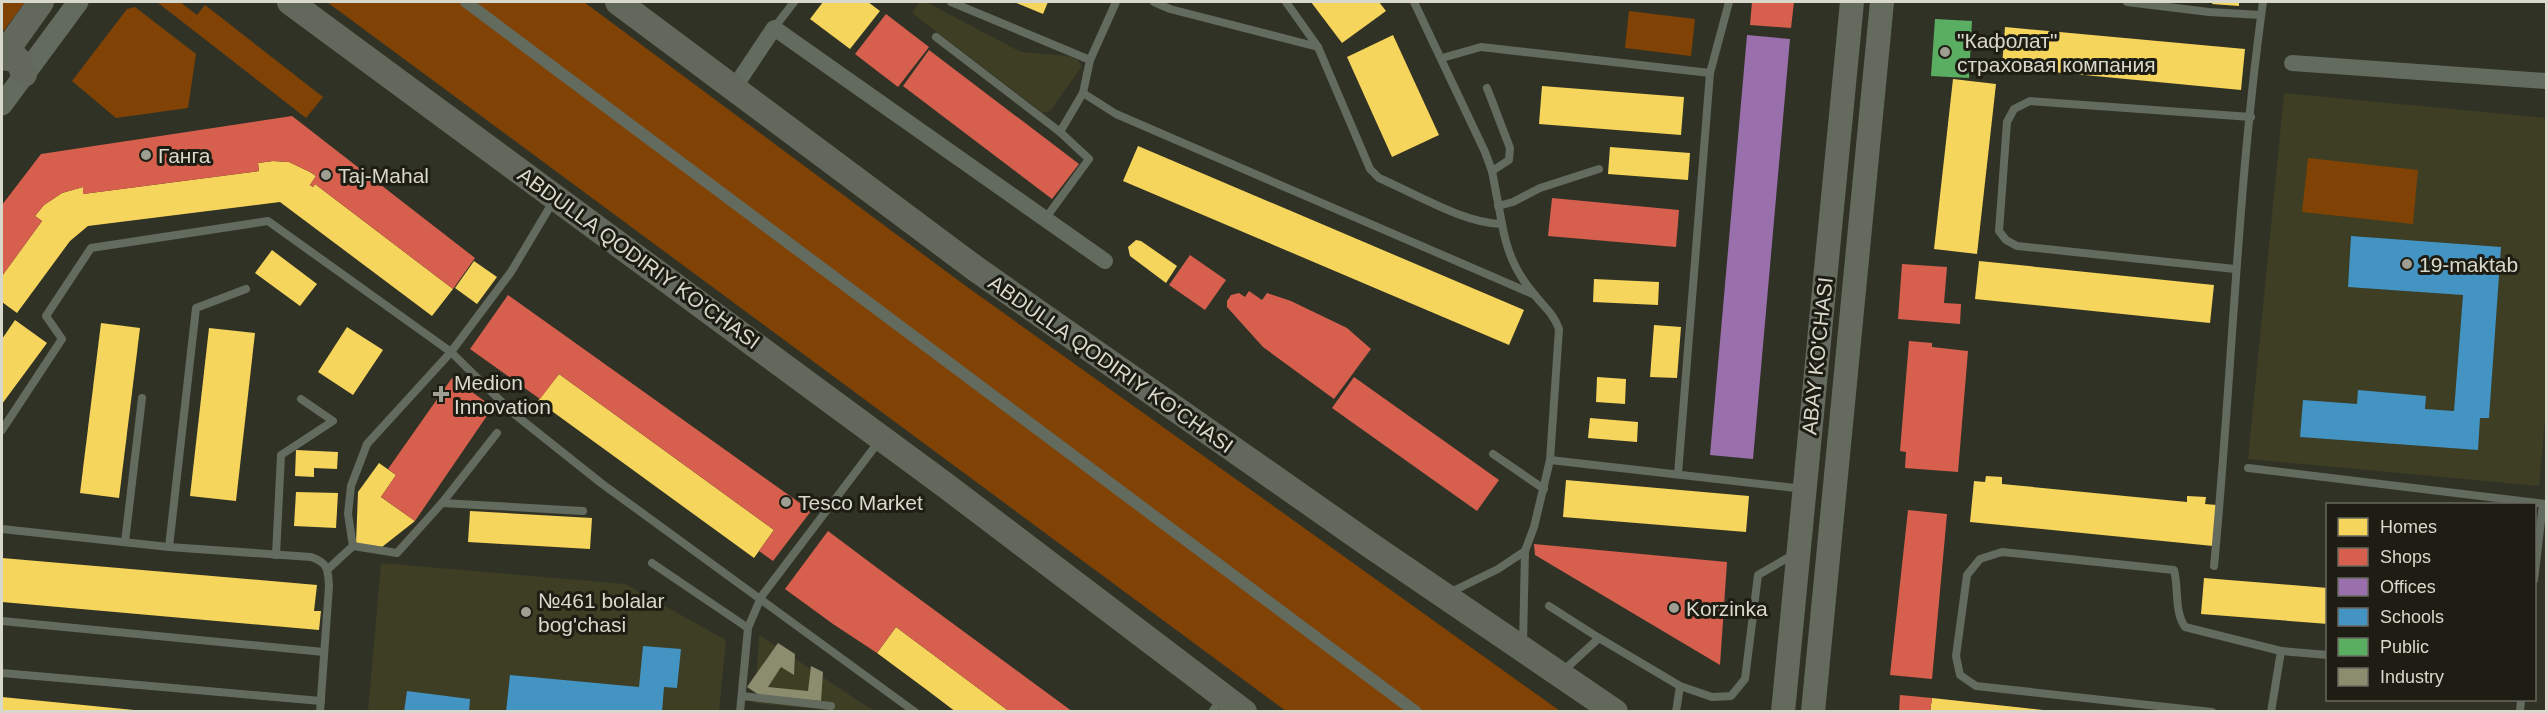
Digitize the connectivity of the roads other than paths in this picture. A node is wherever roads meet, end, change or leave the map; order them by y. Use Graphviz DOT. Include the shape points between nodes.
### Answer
graph roads {
  1 [pos="41,2"];
  2 [pos="78,2"];
  3 [pos="290,2"];
  4 [pos="466,2"];
  5 [pos="618,2"];
  6 [pos="795,2"];
  7 [pos="951,2"];
  8 [pos="1116,2"];
  9 [pos="1154,2"];
  10 [pos="1286,2"];
  11 [pos="1414,2"];
  12 [pos="1729,2"];
  13 [pos="1852,2"];
  14 [pos="1882,2"];
  15 [pos="2127,2"];
  16 [pos="2206,2"];
  17 [pos="2262,2"];
  18 [pos="2209,12"];
  19 [pos="2261,15"];
  20 [pos="774,28"];
  21 [pos="936,37"];
  22 [pos="1318,47"];
  23 [pos="2,57"];
  24 [pos="1442,58"];
  25 [pos="1090,60"];
  26 [pos="2292,63"];
  27 [pos="1710,73"];
  28 [pos="24,74"];
  29 [pos="2547,81"];
  30 [pos="734,88"];
  31 [pos="1487,88"];
  32 [pos="1083,93"];
  33 [pos="2,105"];
  34 [pos="2251,117"];
  35 [pos="1060,132"];
  36 [pos="1599,169"];
  37 [pos="1492,171"];
  38 [pos="556,197"];
  39 [pos="1498,206"];
  40 [pos="1045,219"];
  41 [pos="1502,225"];
  42 [pos="1105,261"];
  43 [pos="2235,269"];
  44 [pos="246,289"];
  45 [pos="1535,296"];
  46 [pos="451,352"];
  47 [pos="142,398"];
  48 [pos="301,399"];
  49 [pos="2,430"];
  50 [pos="497,433"];
  51 [pos="881,437"];
  52 [pos="1493,454"];
  53 [pos="1550,460"];
  54 [pos="2248,468"];
  55 [pos="1678,474"];
  56 [pos="1544,489"];
  57 [pos="1804,489"];
  58 [pos="442,503"];
  59 [pos="2545,504"];
  60 [pos="584,511"];
  61 [pos="2,529"];
  62 [pos="125,542"];
  63 [pos="353,546"];
  64 [pos="169,547"];
  65 [pos="1525,551"];
  66 [pos="1797,552"];
  67 [pos="276,555"];
  68 [pos="652,562"];
  69 [pos="2214,566"];
  70 [pos="328,569"];
  71 [pos="2536,572"];
  72 [pos="1444,595"];
  73 [pos="760,597"];
  74 [pos="1550,606"];
  75 [pos="2,621"];
  76 [pos="748,628"];
  77 [pos="1599,638"];
  78 [pos="1523,649"];
  79 [pos="2281,651"];
  80 [pos="324,652"];
  81 [pos="2326,655"];
  82 [pos="2,673"];
  83 [pos="1560,675"];
  84 [pos="1680,686"];
  85 [pos="742,696"];
  86 [pos="321,700"];
  87 [pos="1218,704"];
  88 [pos="831,706"];
  89 [pos="320,711"];
  90 [pos="740,711"];
  91 [pos="915,711"];
  92 [pos="1244,711"];
  93 [pos="1416,711"];
  94 [pos="1615,711"];
  95 [pos="1676,711"];
  96 [pos="1783,711"];
  97 [pos="1813,711"];
  98 [pos="2212,711"];
  99 [pos="2271,711"];
  1 -- 23 [label="main road"];
  2 -- 28 [label="street"];
  3 -- 38 [label="main road, ABDULLA QODIRIY KO'CHASI"];
  4 -- 93 [label="street"];
  5 -- 30 [label="main road, ABDULLA QODIRIY KO'CHASI"];
  6 -- 20 [label="lane"];
  7 -- 25 [label="lane"];
  8 -- 25 [label="lane"];
  9 -- 22 [label="lane"];
  10 -- 22 [label="lane"];
  11 -- 24 [label="lane"];
  12 -- 27 [label="lane"];
  13 -- 57 [label="main road, ABAY KO'CHASI"];
  14 -- 97 [label="main road, ABAY KO'CHASI"];
  15 -- 18 [label="lane"];
  16 -- 18 [label="lane"];
  17 -- 19 [label="lane"];
  18 -- 19 [label="lane"];
  19 -- 34 [label="lane"];
  20 -- 30 [label="street"];
  20 -- 40 [label="street"];
  21 -- 35 [label="lane"];
  22 -- 41 [label="lane" via="1370,169 1379,178 1485,225"];
  23 -- 28 [label="main road" via="17,59"];
  24 -- 27 [label="lane" via="1481,47"];
  24 -- 37 [label="lane"];
  25 -- 32 [label="lane"];
  26 -- 29 [label="street"];
  27 -- 55 [label="lane"];
  28 -- 33 [label="street"];
  30 -- 72 [label="main road, ABDULLA QODIRIY KO'CHASI" via="976,268"];
  31 -- 37 [label="lane" via="1510,148 1509,160"];
  32 -- 35 [label="lane"];
  32 -- 45 [label="lane" via="1116,114"];
  34 -- 43 [label="lane"];
  34 -- 43 [label="lane" via="2030,101 2014,109 2007,122 1998,231 2006,240 2017,246"];
  35 -- 40 [label="lane" via="1089,159"];
  36 -- 39 [label="lane"];
  37 -- 39 [label="lane"];
  38 -- 46 [label="lane" via="511,272"];
  38 -- 51 [label="main road, ABDULLA QODIRIY KO'CHASI"];
  39 -- 41 [label="lane"];
  40 -- 42 [label="street"];
  41 -- 45 [label="lane" via="1516,271"];
  43 -- 69 [label="lane"];
  44 -- 64 [label="lane" via="196,308"];
  45 -- 53 [label="lane" via="1555,316 1559,328"];
  46 -- 49 [label="lane" via="268,221 91,248 46,316 62,339"];
  46 -- 63 [label="lane" via="367,444 351,486 348,514"];
  46 -- 73 [label="lane" via="513,413 601,483"];
  47 -- 62 [label="lane"];
  48 -- 67 [label="lane" via="333,421 281,455"];
  50 -- 58 [label="lane"];
  51 -- 73 [label="lane"];
  51 -- 87 [label="main road, ABDULLA QODIRIY KO'CHASI"];
  52 -- 56 [label="lane"];
  53 -- 55 [label="lane"];
  53 -- 56 [label="lane"];
  54 -- 59 [label="lane"];
  55 -- 57 [label="lane"];
  56 -- 65 [label="lane"];
  57 -- 66 [label="main road, ABAY KO'CHASI"];
  58 -- 60 [label="lane"];
  58 -- 63 [label="lane" via="397,553"];
  59 -- 71 [label="lane"];
  61 -- 62 [label="lane"];
  62 -- 64 [label="lane"];
  63 -- 70 [label="lane"];
  64 -- 67 [label="lane"];
  65 -- 72 [label="lane"];
  65 -- 78 [label="lane"];
  66 -- 84 [label="lane" via="1758,575 1745,679 1735,693 1712,697"];
  66 -- 96 [label="main road, ABAY KO'CHASI"];
  67 -- 70 [label="lane" via="311,557 323,561"];
  68 -- 76 [label="lane"];
  70 -- 80 [label="lane"];
  72 -- 78 [label="main road, ABDULLA QODIRIY KO'CHASI"];
  73 -- 76 [label="lane"];
  73 -- 91 [label="lane"];
  74 -- 77 [label="lane"];
  75 -- 80 [label="lane"];
  76 -- 85 [label="lane"];
  77 -- 83 [label="lane"];
  77 -- 84 [label="lane"];
  78 -- 83 [label="main road, ABDULLA QODIRIY KO'CHASI"];
  79 -- 81 [label="lane"];
  79 -- 98 [label="lane" via="2185,627 2179,618 2174,570 2002,552 1980,560 1967,575 1956,656 1960,675 1976,686"];
  79 -- 99 [label="lane"];
  80 -- 86 [label="lane"];
  82 -- 86 [label="lane"];
  83 -- 94 [label="main road, ABDULLA QODIRIY KO'CHASI"];
  84 -- 95 [label="lane"];
  85 -- 88 [label="lane"];
  85 -- 90 [label="lane"];
  86 -- 89 [label="lane"];
  87 -- 92 [label="main road, ABDULLA QODIRIY KO'CHASI"];
}
